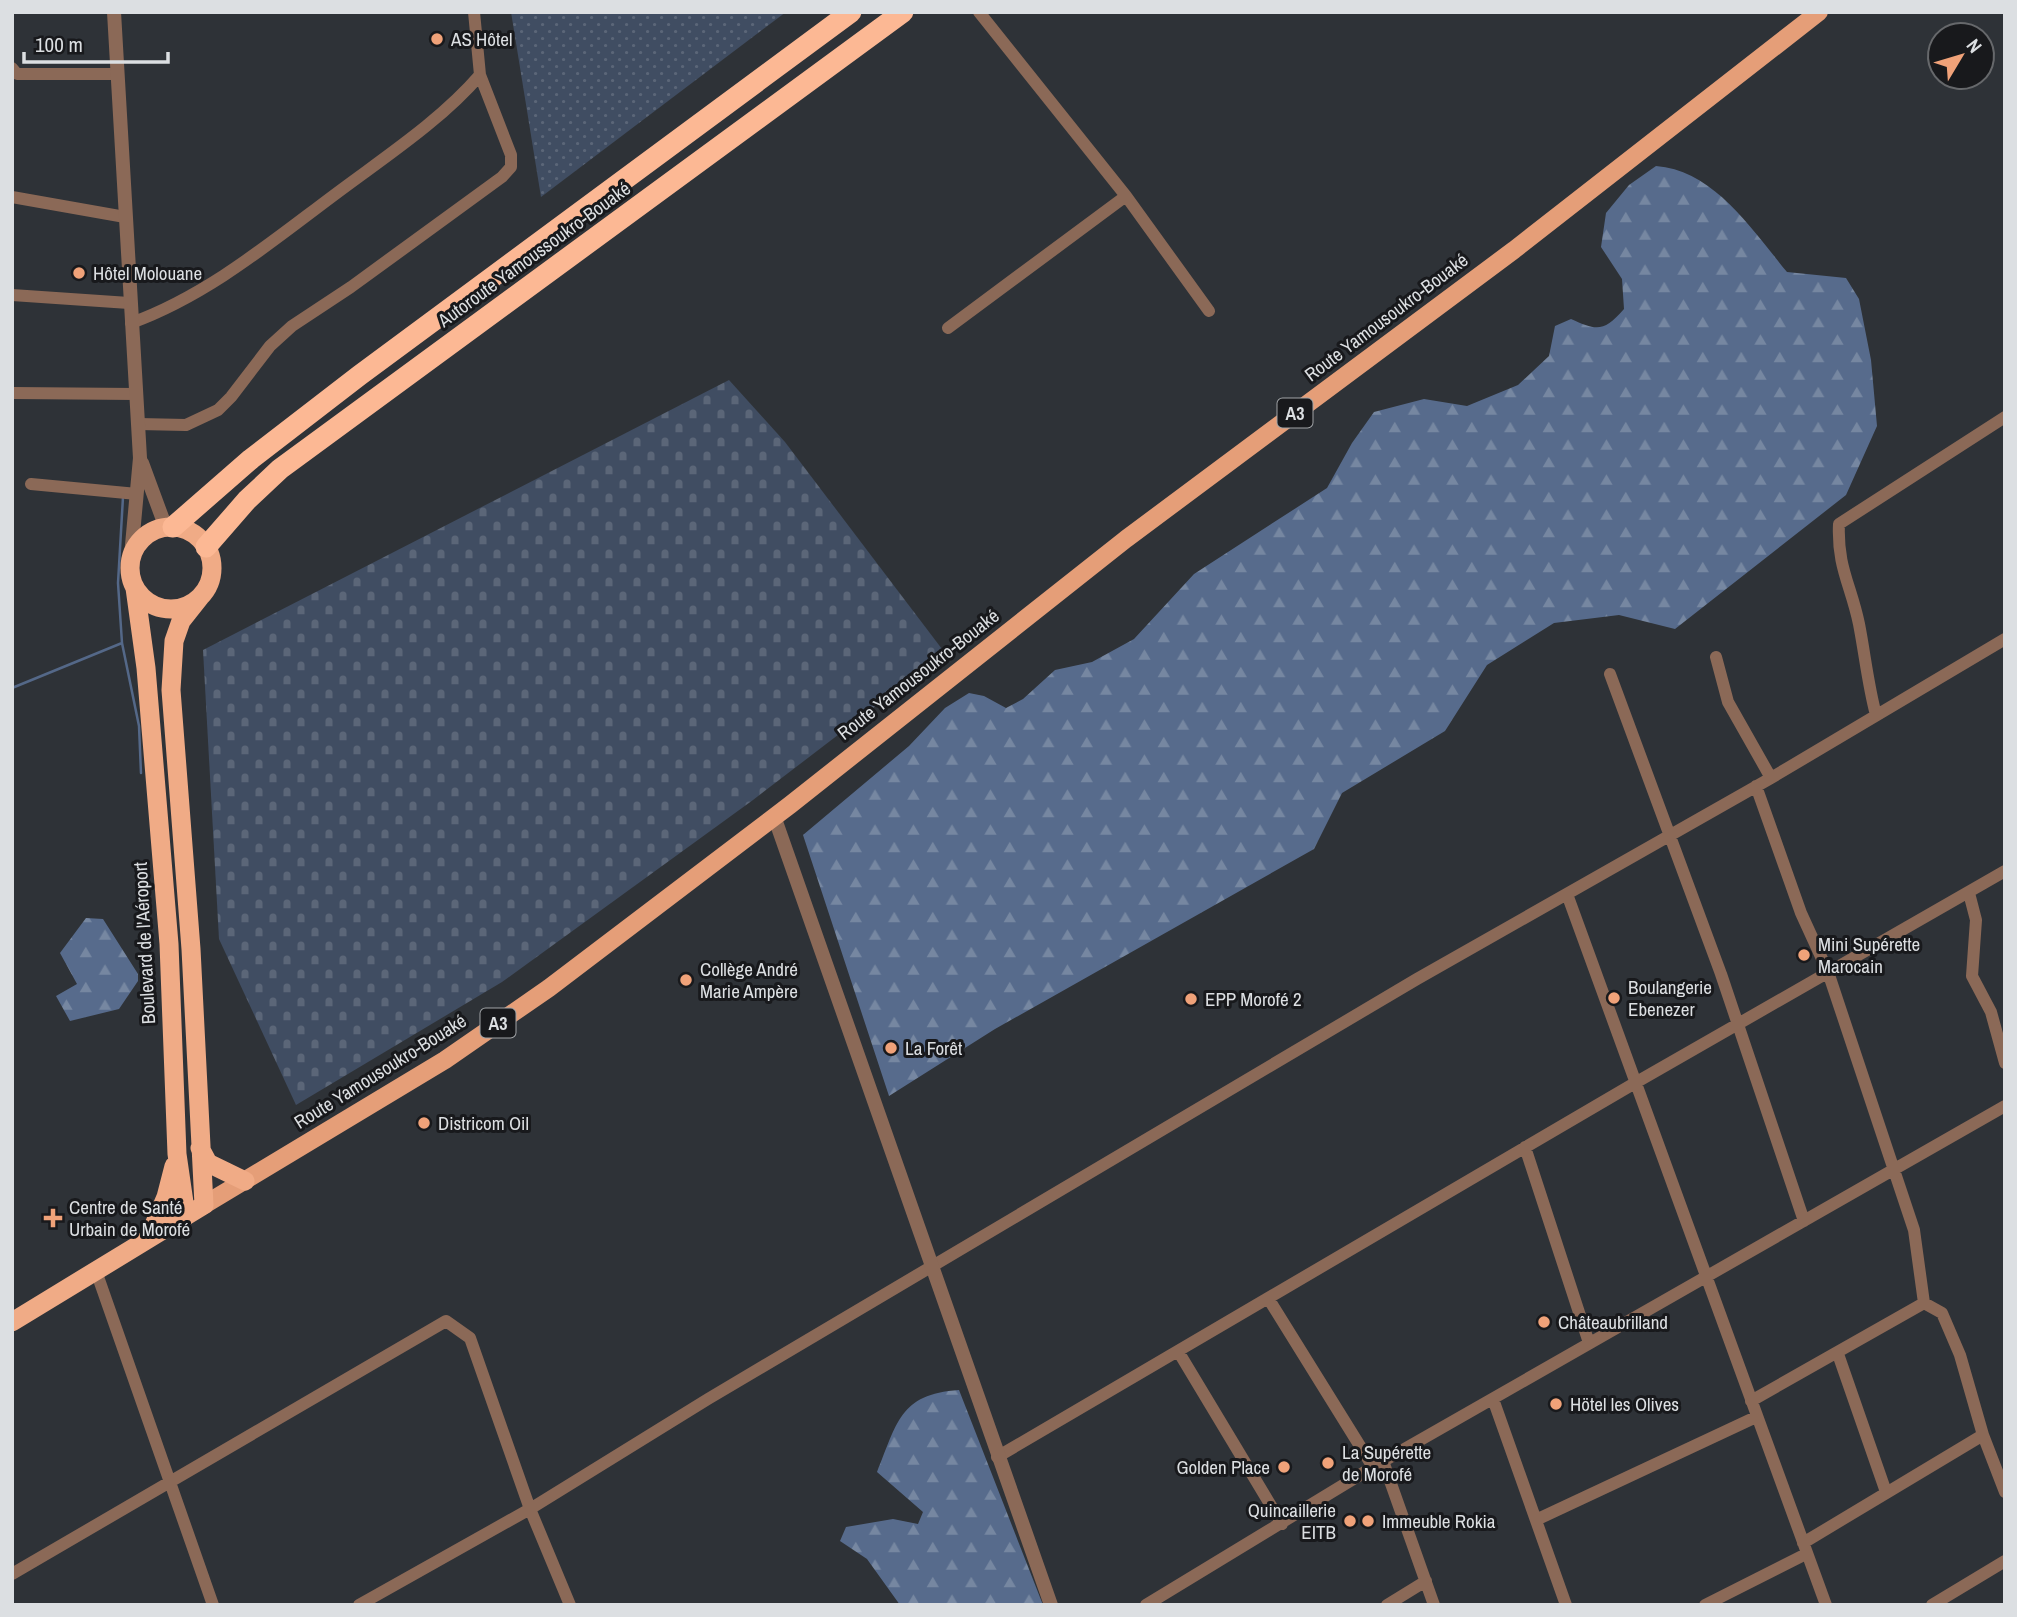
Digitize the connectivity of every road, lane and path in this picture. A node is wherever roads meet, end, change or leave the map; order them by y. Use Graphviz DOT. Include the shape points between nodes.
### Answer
graph roads {
  1 [pos="114,12"];
  2 [pos="474,12"];
  3 [pos="851,12"];
  4 [pos="903,12"];
  5 [pos="979,12"];
  6 [pos="1819,12"];
  7 [pos="14,73"];
  8 [pos="118,74"];
  9 [pos="480,75"];
  10 [pos="1126,195"];
  11 [pos="12,197"];
  12 [pos="125,218"];
  13 [pos="12,295"];
  14 [pos="129,303"];
  15 [pos="1209,311"];
  16 [pos="131,323"];
  17 [pos="948,328"];
  18 [pos="12,393"];
  19 [pos="136,394"];
  20 [pos="2005,417"];
  21 [pos="139,424"];
  22 [pos="140,458"];
  23 [pos="31,484"];
  24 [pos="137,494"];
  25 [pos="170,527"];
  26 [pos="206,547"];
  27 [pos="131,556"];
  28 [pos="135,588"];
  29 [pos="200,597"];
  30 [pos="2005,639"];
  31 [pos="1716,657"];
  32 [pos="1610,674"];
  33 [pos="1876,715"];
  34 [pos="1771,778"];
  35 [pos="1756,786"];
  36 [pos="774,816"];
  37 [pos="1668,836"];
  38 [pos="2005,871"];
  39 [pos="1969,893"];
  40 [pos="1567,894"];
  41 [pos="1828,972"];
  42 [pos="1736,1025"];
  43 [pos="2005,1063"];
  44 [pos="1634,1083"];
  45 [pos="2005,1106"];
  46 [pos="199,1146"];
  47 [pos="1525,1147"];
  48 [pos="177,1154"];
  49 [pos="1892,1169"];
  50 [pos="245,1181"];
  51 [pos="204,1205"];
  52 [pos="186,1216"];
  53 [pos="1804,1220"];
  54 [pos="148,1239"];
  55 [pos="931,1267"];
  56 [pos="96,1271"];
  57 [pos="1705,1277"];
  58 [pos="1268,1298"];
  59 [pos="1924,1303"];
  60 [pos="12,1322"];
  61 [pos="1589,1343"];
  62 [pos="1178,1351"];
  63 [pos="1838,1354"];
  64 [pos="1493,1399"];
  65 [pos="1751,1401"];
  66 [pos="1756,1417"];
  67 [pos="1983,1435"];
  68 [pos="997,1457"];
  69 [pos="1378,1464"];
  70 [pos="170,1482"];
  71 [pos="2005,1492"];
  72 [pos="1886,1493"];
  73 [pos="530,1509"];
  74 [pos="1538,1519"];
  75 [pos="1282,1524"];
  76 [pos="1804,1548"];
  77 [pos="2005,1561"];
  78 [pos="12,1574"];
  79 [pos="1426,1581"];
  80 [pos="213,1605"];
  81 [pos="359,1605"];
  82 [pos="570,1605"];
  83 [pos="1051,1605"];
  84 [pos="1146,1605"];
  85 [pos="1387,1605"];
  86 [pos="1434,1605"];
  87 [pos="1566,1605"];
  88 [pos="1705,1605"];
  89 [pos="1826,1605"];
  90 [pos="1932,1605"];
  1 -- 8 [label="street"];
  2 -- 9 [label="street"];
  3 -- 25 [label="highway, Autoroute Yamoussoukro-Bouaké" via="360,375"];
  4 -- 26 [label="highway, Autoroute Yamoussoukro-Bouaké" via="279,469"];
  5 -- 10 [label="street"];
  6 -- 36 [label="main road, Route Yamousoukro-Bouaké / A3" via="1514,250 1126,539"];
  7 -- 8 [label="street"];
  8 -- 12 [label="street"];
  9 -- 16 [label="street" via="372,167 249,258 191,297"];
  9 -- 21 [label="street" via="511,155 511,167 502,177 292,326 218,410 186,425"];
  10 -- 15 [label="street"];
  10 -- 17 [label="street"];
  11 -- 12 [label="street"];
  12 -- 14 [label="street"];
  13 -- 14 [label="street"];
  14 -- 16 [label="street"];
  16 -- 19 [label="street"];
  18 -- 19 [label="street"];
  19 -- 21 [label="street"];
  20 -- 33 [label="street" via="1839,524 1837,553 1859,624"];
  21 -- 22 [label="street"];
  22 -- 24 [label="street"];
  22 -- 25 [label="street"];
  23 -- 24 [label="street"];
  24 -- 27 [label="street"];
  25 -- 26 [label="highway" via="186,530"];
  25 -- 27 [label="highway" via="147,534"];
  26 -- 29 [label="highway" via="211,573"];
  27 -- 28 [label="highway"];
  28 -- 29 [label="highway" via="143,598 165,609 178,609"];
  28 -- 48 [label="highway, Boulevard de l'Aéroport" via="169,944"];
  29 -- 46 [label="highway" via="181,621 174,641 171,690 191,949"];
  30 -- 33 [label="street"];
  31 -- 34 [label="street" via="1728,702"];
  32 -- 37 [label="street"];
  33 -- 34 [label="street"];
  34 -- 35 [label="street"];
  35 -- 37 [label="street"];
  35 -- 41 [label="street" via="1801,913"];
  36 -- 50 [label="main road, Route Yamousoukro-Bouaké / A3" via="559,980 456,1052"];
  36 -- 55 [label="street"];
  37 -- 40 [label="street"];
  37 -- 42 [label="street"];
  38 -- 39 [label="street"];
  39 -- 41 [label="street"];
  39 -- 43 [label="street" via="1976,920 1972,976 1992,1012"];
  40 -- 44 [label="street"];
  40 -- 55 [label="street"];
  41 -- 42 [label="street"];
  41 -- 49 [label="street"];
  42 -- 44 [label="street"];
  42 -- 53 [label="street"];
  44 -- 47 [label="street"];
  44 -- 57 [label="street"];
  45 -- 49 [label="street"];
  46 -- 50 [label="highway" via="208,1163"];
  46 -- 51 [label="highway"];
  47 -- 58 [label="street"];
  47 -- 61 [label="street"];
  48 -- 52 [label="highway, Boulevard de l'Aéroport"];
  48 -- 54 [label="highway"];
  49 -- 53 [label="street"];
  49 -- 59 [label="street" via="1914,1230"];
  50 -- 51 [label="main road, Route Yamousoukro-Bouaké / A3"];
  51 -- 52 [label="highway, Route Yamousoukro-Bouaké / A3"];
  52 -- 54 [label="highway, Route Yamousoukro-Bouaké / A3"];
  53 -- 57 [label="street"];
  54 -- 56 [label="highway, Route Yamousoukro-Bouaké / A3"];
  55 -- 68 [label="street"];
  55 -- 73 [label="street"];
  56 -- 60 [label="highway, Route Yamousoukro-Bouaké / A3"];
  56 -- 70 [label="street"];
  57 -- 61 [label="street"];
  57 -- 65 [label="street"];
  58 -- 62 [label="street"];
  58 -- 69 [label="street"];
  59 -- 63 [label="street"];
  59 -- 67 [label="street" via="1942,1313 1961,1355"];
  61 -- 64 [label="street"];
  62 -- 68 [label="street"];
  62 -- 75 [label="street"];
  63 -- 65 [label="street"];
  63 -- 72 [label="street"];
  64 -- 69 [label="street"];
  64 -- 74 [label="street"];
  65 -- 66 [label="street"];
  66 -- 74 [label="street"];
  66 -- 76 [label="street"];
  67 -- 71 [label="street"];
  67 -- 72 [label="street"];
  68 -- 83 [label="street"];
  69 -- 75 [label="street"];
  69 -- 79 [label="street"];
  70 -- 73 [label="street" via="446,1321 470,1338"];
  70 -- 78 [label="street"];
  70 -- 80 [label="street"];
  72 -- 76 [label="street"];
  73 -- 81 [label="street"];
  73 -- 82 [label="street"];
  74 -- 87 [label="street"];
  75 -- 84 [label="street"];
  76 -- 88 [label="street"];
  76 -- 89 [label="street"];
  77 -- 90 [label="street"];
  79 -- 85 [label="street"];
  79 -- 86 [label="street"];
}
